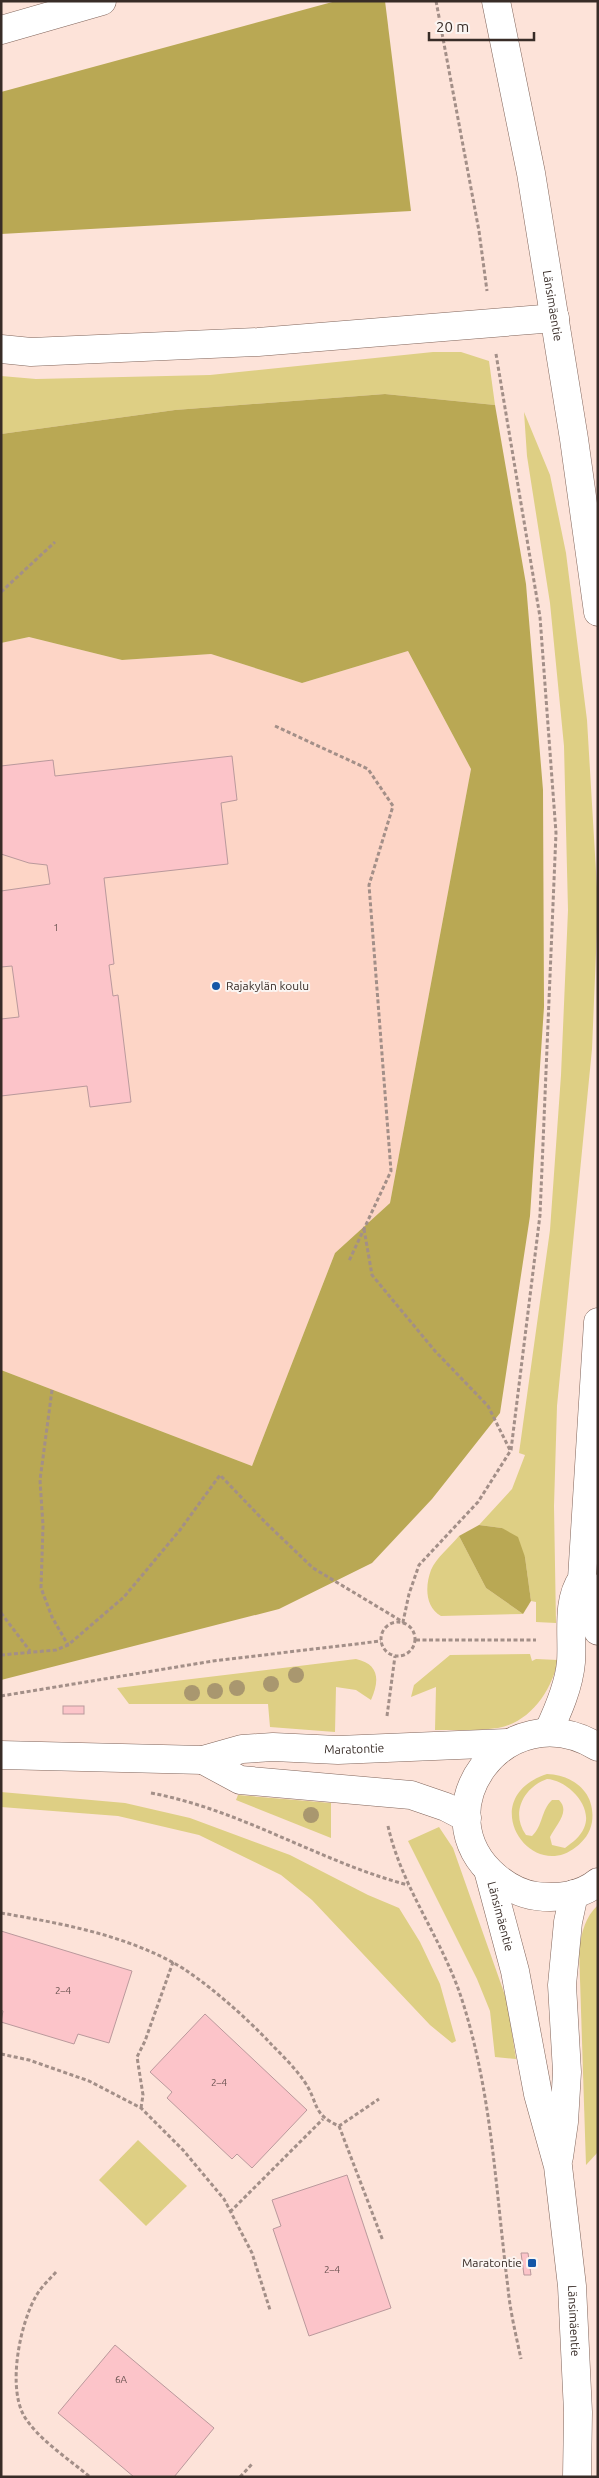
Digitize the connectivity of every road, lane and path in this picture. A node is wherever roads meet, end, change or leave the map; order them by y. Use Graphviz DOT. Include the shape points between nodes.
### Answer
graph roads {
  1 [pos="102,1"];
  2 [pos="436,1"];
  3 [pos="496,1"];
  4 [pos="1,30"];
  5 [pos="555,318"];
  6 [pos="491,324"];
  7 [pos="1,349"];
  8 [pos="55,542"];
  9 [pos="1,592"];
  10 [pos="598,612"];
  11 [pos="275,726"];
  12 [pos="364,1228"];
  13 [pos="349,1260"];
  14 [pos="598,1322"];
  15 [pos="52,1390"];
  16 [pos="511,1450"];
  17 [pos="582,1579"];
  18 [pos="1,1612"];
  19 [pos="403,1622"];
  20 [pos="598,1631"];
  21 [pos="416,1640"];
  22 [pos="536,1640"];
  23 [pos="381,1641"];
  24 [pos="68,1645"];
  25 [pos="31,1652"];
  26 [pos="1,1655"];
  27 [pos="396,1656"];
  28 [pos="1,1696"];
  29 [pos="386,1722"];
  30 [pos="548,1732"];
  31 [pos="507,1743"];
  32 [pos="598,1747"];
  33 [pos="1,1755"];
  34 [pos="203,1760"];
  35 [pos="143,1791"];
  36 [pos="386,1816"];
  37 [pos="467,1818"];
  38 [pos="488,1870"];
  39 [pos="408,1885"];
  40 [pos="586,1888"];
  41 [pos="1,1912"];
  42 [pos="172,1962"];
  43 [pos="1,2054"];
  44 [pos="379,2099"];
  45 [pos="141,2108"];
  46 [pos="323,2119"];
  47 [pos="339,2126"];
  48 [pos="558,2166"];
  49 [pos="230,2212"];
  50 [pos="383,2241"];
  51 [pos="56,2272"];
  52 [pos="270,2310"];
  53 [pos="520,2359"];
  54 [pos="252,2464"];
  55 [pos="90,2477"];
  56 [pos="240,2477"];
  57 [pos="576,2477"];
  1 -- 4 [label="main road"];
  2 -- 6 [label="path" via="479,231"];
  3 -- 5 [label="main road, Länsimäentie" via="531,173"];
  5 -- 6 [label="main road"];
  5 -- 10 [label="main road, Länsimäentie"];
  6 -- 7 [label="main road" via="258,342 31,352"];
  6 -- 16 [label="path" via="540,617 556,833 540,1214"];
  8 -- 9 [label="path"];
  11 -- 12 [label="path" via="368,769 394,806 369,885 391,1171"];
  12 -- 13 [label="path"];
  12 -- 16 [label="path" via="372,1274 435,1351 488,1406"];
  14 -- 17 [label="main road"];
  15 -- 24 [label="path" via="40,1480 43,1526 41,1588"];
  16 -- 19 [label="path" via="478,1502 419,1565"];
  17 -- 20 [label="main road" via="594,1598"];
  17 -- 30 [label="main road" via="574,1598 571,1664 559,1710"];
  18 -- 25 [label="path"];
  19 -- 21 [label="path" via="412,1629"];
  19 -- 23 [label="path" via="387,1626"];
  19 -- 24 [label="path" via="313,1568 220,1475 180,1530 124,1597"];
  21 -- 22 [label="path"];
  21 -- 27 [label="path" via="407,1654"];
  23 -- 27 [label="path" via="386,1651"];
  23 -- 28 [label="path" via="212,1661"];
  24 -- 25 [label="path" via="56,1650"];
  25 -- 26 [label="path"];
  27 -- 29 [label="path"];
  30 -- 31 [label="main road"];
  30 -- 32 [label="main road" via="582,1738"];
  31 -- 34 [label="main road, Maratontie" via="338,1750 273,1747 242,1749"];
  31 -- 37 [label="main road" via="493,1754 477,1776 468,1800"];
  33 -- 34 [label="main road, Maratontie"];
  34 -- 37 [label="main road, Maratontie" via="240,1780 411,1795"];
  35 -- 39 [label="path" via="180,1798 221,1812 371,1875"];
  36 -- 39 [label="path" via="393,1850"];
  37 -- 38 [label="main road" via="477,1855"];
  38 -- 40 [label="main road" via="506,1886 528,1895 551,1898"];
  38 -- 48 [label="main road, Länsimäentie" via="515,1971 538,2094"];
  39 -- 53 [label="path" via="440,1944 455,1980 473,2041 490,2127 508,2290"];
  40 -- 48 [label="main road, Länsimäentie" via="568,1922 562,1985 567,2072"];
  41 -- 42 [label="path" via="120,1940"];
  42 -- 45 [label="path" via="137,2057 143,2095"];
  42 -- 46 [label="path" via="222,1999 270,2042 304,2081"];
  43 -- 45 [label="path" via="89,2081"];
  44 -- 47 [label="path"];
  45 -- 49 [label="path" via="183,2150 224,2199"];
  46 -- 47 [label="path"];
  46 -- 49 [label="path"];
  47 -- 50 [label="path"];
  48 -- 57 [label="main road, Länsimäentie" via="572,2286 578,2412"];
  49 -- 52 [label="path" via="252,2252"];
  51 -- 55 [label="path" via="37,2294 25,2324 18,2360 18,2396 24,2414 36,2430"];
  54 -- 56 [label="path"];
}
